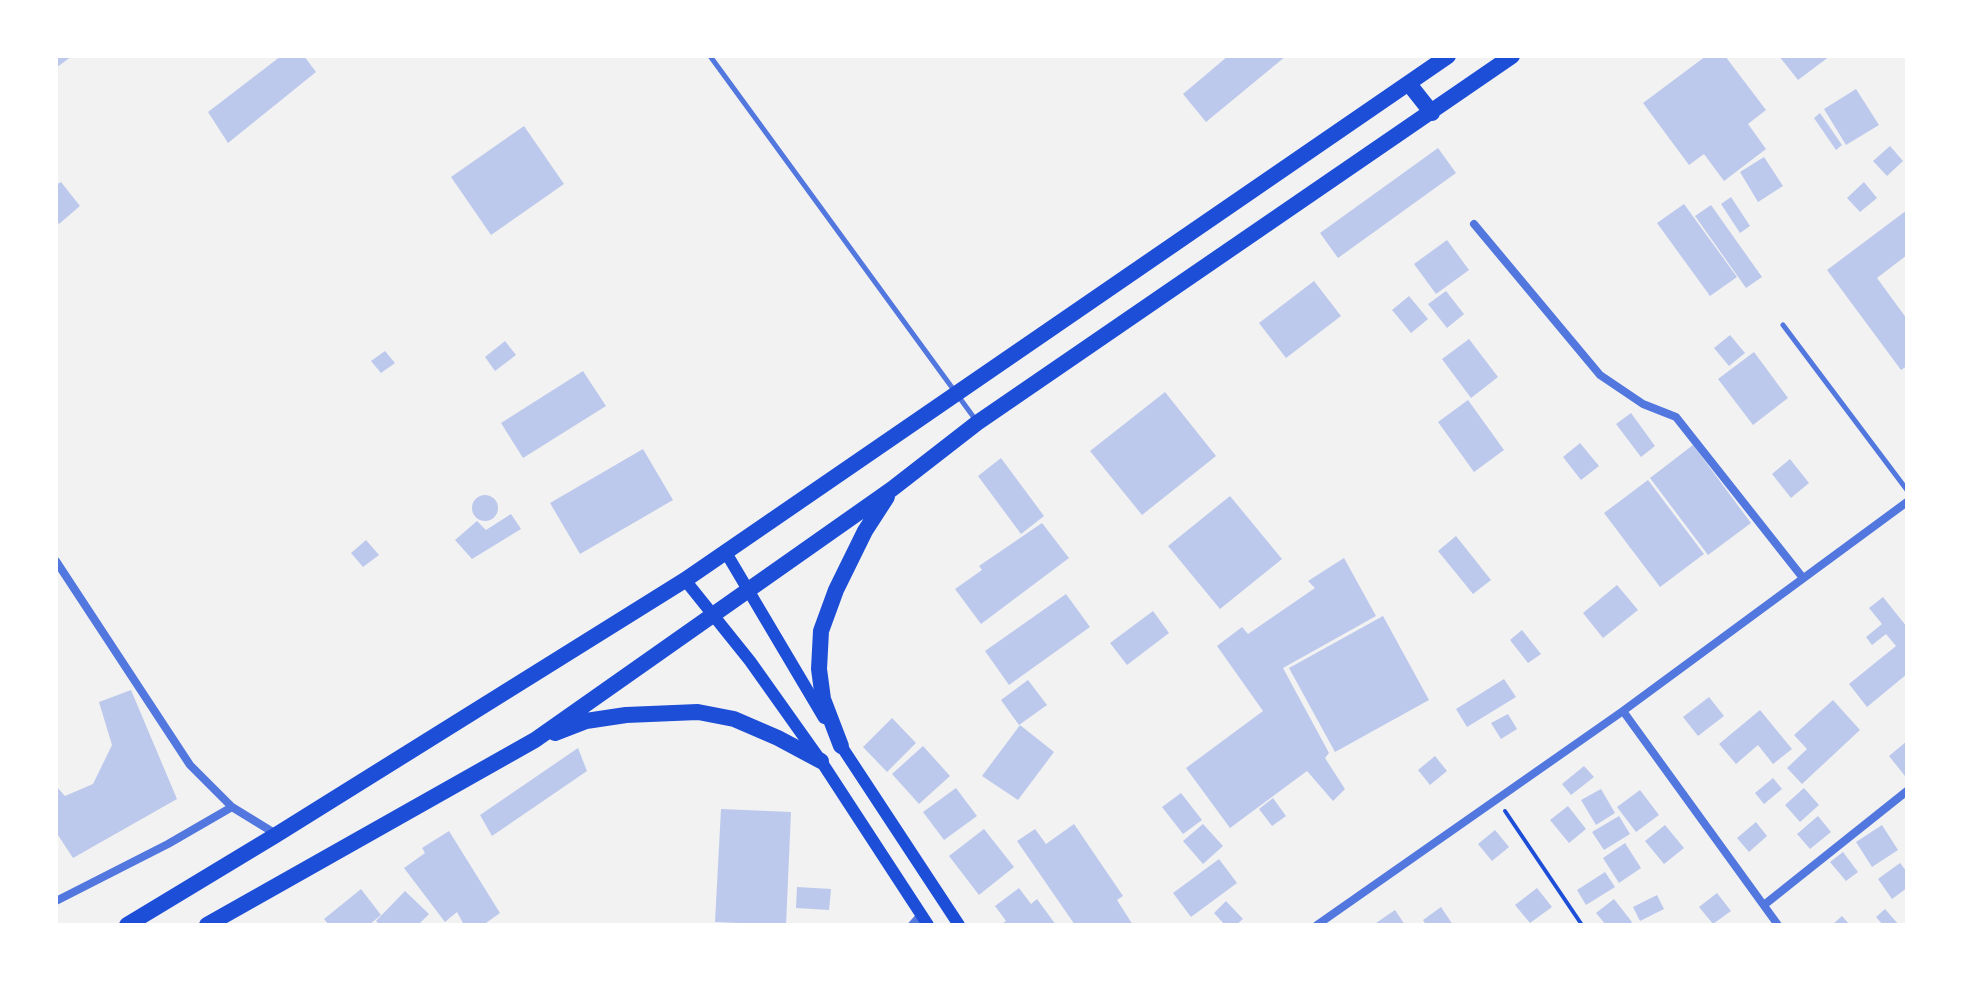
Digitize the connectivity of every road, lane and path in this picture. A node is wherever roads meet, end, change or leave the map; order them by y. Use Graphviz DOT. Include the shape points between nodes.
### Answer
graph roads {
  1 [pos="710,56"];
  2 [pos="1448,56"];
  3 [pos="1512,56"];
  4 [pos="1409,84"];
  5 [pos="1432,113"];
  6 [pos="1474,224"];
  7 [pos="1783,325"];
  8 [pos="957,394"];
  9 [pos="977,423"];
  10 [pos="892,489"];
  11 [pos="1907,490"];
  12 [pos="1907,502"];
  13 [pos="725,551"];
  14 [pos="56,561"];
  15 [pos="1803,578"];
  16 [pos="685,580"];
  17 [pos="750,589"];
  18 [pos="713,613"];
  19 [pos="1623,711"];
  20 [pos="535,740"];
  21 [pos="841,746"];
  22 [pos="821,761"];
  23 [pos="1907,791"];
  24 [pos="1497,799"];
  25 [pos="232,807"];
  26 [pos="276,835"];
  27 [pos="56,901"];
  28 [pos="1764,905"];
  29 [pos="920,922"];
  30 [pos="127,925"];
  31 [pos="207,925"];
  32 [pos="959,925"];
  33 [pos="1317,925"];
  34 [pos="1582,925"];
  35 [pos="1778,925"];
  1 -- 8 [label="lane"];
  2 -- 4 [label="highway"];
  3 -- 5 [label="highway"];
  4 -- 5 [label="highway"];
  4 -- 8 [label="highway"];
  5 -- 9 [label="highway"];
  6 -- 15 [label="street" via="1600,375 1643,404 1676,417"];
  7 -- 11 [label="lane"];
  8 -- 9 [label="lane"];
  8 -- 13 [label="highway"];
  9 -- 10 [label="highway"];
  10 -- 17 [label="highway"];
  10 -- 21 [label="highway" via="865,531 821,631 823,699"];
  12 -- 15 [label="street"];
  13 -- 16 [label="highway"];
  13 -- 17 [label="main road"];
  14 -- 25 [label="street" via="190,765"];
  15 -- 19 [label="street"];
  16 -- 18 [label="main road"];
  16 -- 26 [label="highway"];
  17 -- 18 [label="highway"];
  17 -- 21 [label="main road"];
  18 -- 20 [label="highway"];
  18 -- 22 [label="main road"];
  19 -- 24 [label="street"];
  19 -- 28 [label="street"];
  20 -- 22 [label="highway" via="586,721 698,712 734,719"];
  20 -- 31 [label="highway"];
  21 -- 32 [label="main road"];
  22 -- 29 [label="main road"];
  23 -- 28 [label="street"];
  24 -- 33 [label="street"];
  24 -- 34 [label="path"];
  25 -- 26 [label="street"];
  25 -- 27 [label="street"];
  26 -- 30 [label="highway"];
  28 -- 35 [label="street"];
}
